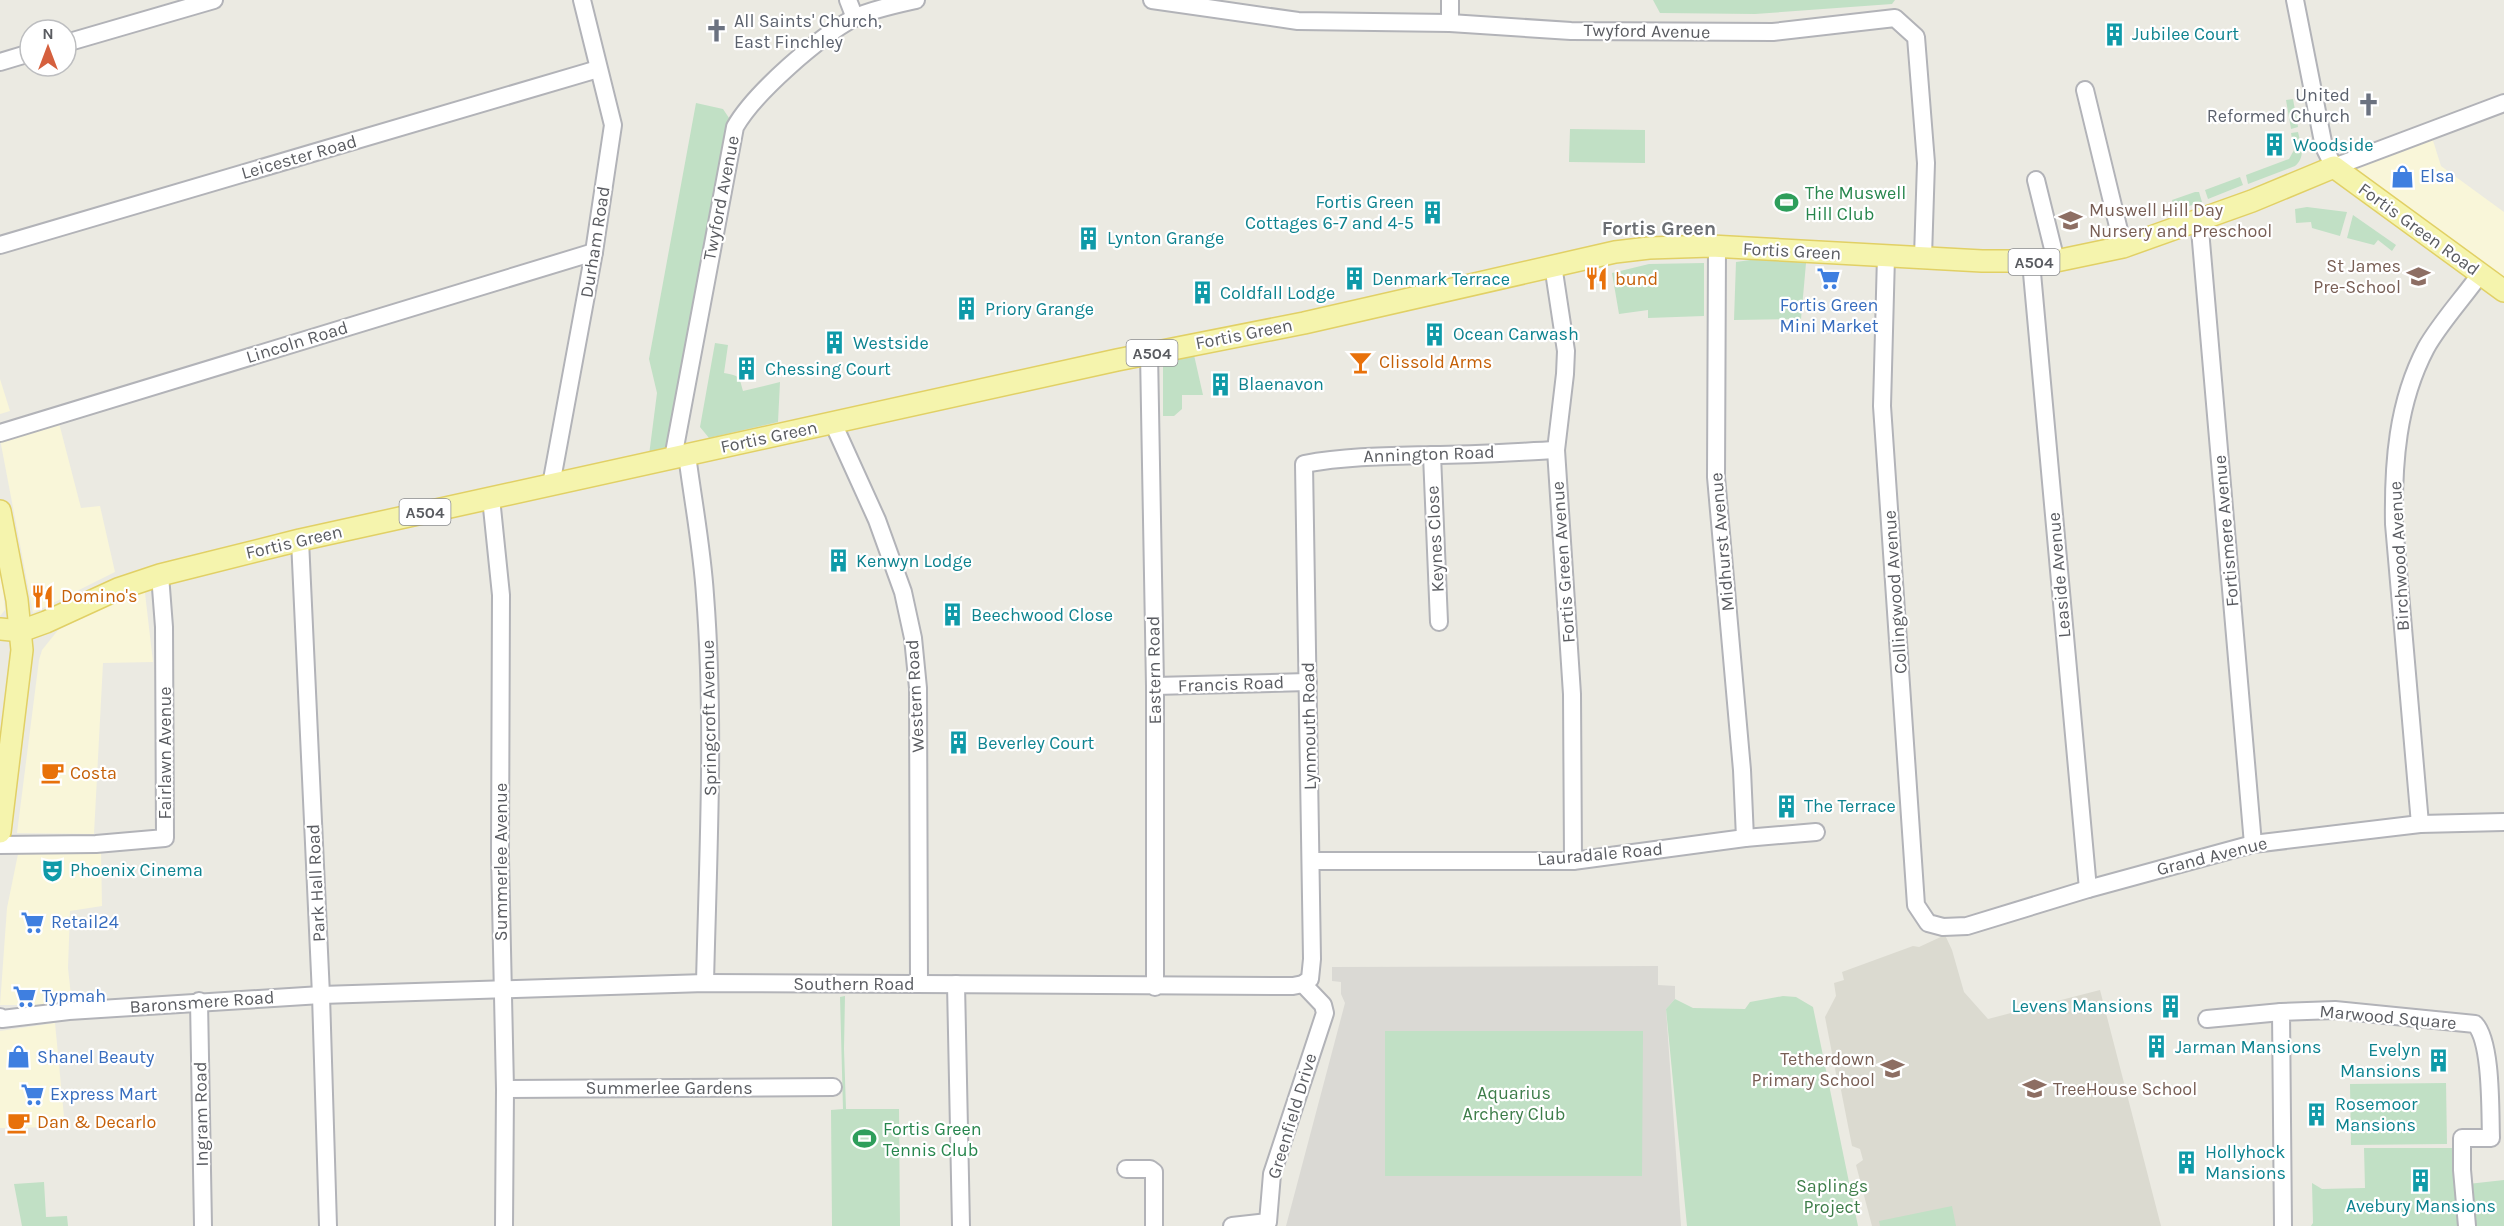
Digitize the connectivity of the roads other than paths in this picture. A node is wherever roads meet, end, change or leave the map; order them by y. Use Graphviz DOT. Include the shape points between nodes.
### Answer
graph roads {
  1 [pos="214,0"];
  2 [pos="582,0"];
  3 [pos="848,0"];
  4 [pos="916,0"];
  5 [pos="1152,0"];
  6 [pos="1450,0"];
  7 [pos="2295,0"];
  8 [pos="855,18"];
  9 [pos="1450,23"];
  10 [pos="78,40"];
  11 [pos="18,57"];
  12 [pos="0,62"];
  13 [pos="598,69"];
  14 [pos="2085,90"];
  15 [pos="2504,103"];
  16 [pos="2334,168"];
  17 [pos="2036,180"];
  18 [pos="2199,218"];
  19 [pos="0,245"];
  20 [pos="1717,246"];
  21 [pos="2123,247"];
  22 [pos="594,252"];
  23 [pos="1886,256"];
  24 [pos="1923,257"];
  25 [pos="2056,261"];
  26 [pos="2031,262"];
  27 [pos="1553,266"];
  28 [pos="2481,273"];
  29 [pos="2504,291"];
  30 [pos="1149,353"];
  31 [pos="833,423"];
  32 [pos="0,433"];
  33 [pos="1556,450"];
  34 [pos="1432,455"];
  35 [pos="680,456"];
  36 [pos="1304,464"];
  37 [pos="551,484"];
  38 [pos="491,498"];
  39 [pos="0,511"];
  40 [pos="300,540"];
  41 [pos="160,575"];
  42 [pos="1439,622"];
  43 [pos="10,630"];
  44 [pos="1308,682"];
  45 [pos="1155,686"];
  46 [pos="2504,822"];
  47 [pos="2420,824"];
  48 [pos="0,832"];
  49 [pos="1816,832"];
  50 [pos="1746,838"];
  51 [pos="2253,844"];
  52 [pos="0,845"];
  53 [pos="1312,861"];
  54 [pos="1573,861"];
  55 [pos="2088,889"];
  56 [pos="1928,923"];
  57 [pos="705,983"];
  58 [pos="919,984"];
  59 [pos="957,984"];
  60 [pos="1303,984"];
  61 [pos="1155,987"];
  62 [pos="502,989"];
  63 [pos="405,993"];
  64 [pos="321,995"];
  65 [pos="199,1001"];
  66 [pos="2281,1012"];
  67 [pos="1,1018"];
  68 [pos="2207,1019"];
  69 [pos="833,1087"];
  70 [pos="505,1089"];
  71 [pos="1126,1169"];
  72 [pos="202,1226"];
  73 [pos="328,1226"];
  74 [pos="504,1226"];
  75 [pos="961,1226"];
  76 [pos="1154,1226"];
  77 [pos="1232,1226"];
  78 [pos="2283,1226"];
  79 [pos="2467,1226"];
  1 -- 10 [label="street"];
  2 -- 13 [label="street, Durham Road"];
  3 -- 8 [label="street"];
  4 -- 8 [label="street, Twyford Avenue"];
  5 -- 9 [label="street, Twyford Avenue" via="1298,21"];
  6 -- 9 [label="street"];
  7 -- 16 [label="street" via="2321,137"];
  8 -- 35 [label="street, Twyford Avenue" via="768,86 735,127 712,243"];
  9 -- 24 [label="street, Twyford Avenue" via="1571,31 1773,32 1895,18 1916,37 1926,163"];
  11 -- 12 [label="street"];
  13 -- 19 [label="street, Leicester Road"];
  13 -- 22 [label="street, Durham Road" via="613,125"];
  14 -- 21 [label="street"];
  15 -- 16 [label="street"];
  16 -- 18 [label="main road, Fortis Green / A504"];
  16 -- 28 [label="main road, Fortis Green Road"];
  17 -- 25 [label="street"];
  18 -- 21 [label="main road, Fortis Green / A504"];
  18 -- 51 [label="street, Fortismere Avenue"];
  20 -- 23 [label="main road, Fortis Green / A504"];
  20 -- 27 [label="main road, Fortis Green / A504" via="1626,250"];
  20 -- 50 [label="street, Midhurst Avenue" via="1716,477"];
  21 -- 25 [label="main road, Fortis Green / A504"];
  22 -- 32 [label="street, Lincoln Road"];
  22 -- 37 [label="street, Durham Road"];
  23 -- 24 [label="main road, Fortis Green / A504"];
  23 -- 56 [label="street, Collingwood Avenue" via="1882,406 1916,905"];
  24 -- 26 [label="main road, Fortis Green / A504"];
  25 -- 26 [label="main road, Fortis Green / A504"];
  26 -- 55 [label="street, Leaside Avenue"];
  27 -- 30 [label="main road, Fortis Green / A504"];
  27 -- 33 [label="street, Fortis Green Avenue" via="1566,351"];
  28 -- 29 [label="main road, Fortis Green Road"];
  28 -- 47 [label="street, Birchwood Avenue" via="2427,347 2408,391 2397,439 2394,524"];
  30 -- 31 [label="main road, Fortis Green / A504"];
  30 -- 45 [label="street, Eastern Road"];
  31 -- 35 [label="main road, Fortis Green / A504"];
  31 -- 58 [label="street, Western Road" via="877,520 903,592 913,638 918,688"];
  33 -- 34 [label="street, Annington Road"];
  33 -- 54 [label="street, Fortis Green Avenue" via="1572,694"];
  34 -- 36 [label="street, Annington Road" via="1380,455"];
  34 -- 42 [label="street, Keynes Close"];
  35 -- 37 [label="main road, Fortis Green / A504"];
  35 -- 57 [label="street, Springcroft Avenue" via="705,593 710,680"];
  36 -- 44 [label="street, Lynmouth Road"];
  37 -- 38 [label="main road, Fortis Green / A504"];
  38 -- 40 [label="main road, Fortis Green / A504"];
  38 -- 62 [label="street, Summerlee Avenue" via="501,595"];
  39 -- 43 [label="main road"];
  40 -- 41 [label="main road, Fortis Green / A504"];
  40 -- 64 [label="street, Park Hall Road"];
  41 -- 43 [label="main road, Fortis Green / A504" via="46,622"];
  41 -- 52 [label="street, Fairlawn Avenue" via="164,627 165,838 96,844"];
  43 -- 48 [label="main road" via="21,667"];
  44 -- 45 [label="street, Francis Road"];
  44 -- 53 [label="street, Lynmouth Road"];
  45 -- 61 [label="street, Eastern Road"];
  46 -- 47 [label="street, Grand Avenue"];
  47 -- 51 [label="street, Grand Avenue"];
  49 -- 50 [label="street, Lauradale Road"];
  50 -- 54 [label="street, Lauradale Road"];
  51 -- 55 [label="street, Grand Avenue"];
  53 -- 54 [label="street, Lauradale Road"];
  53 -- 60 [label="street, Lynmouth Road" via="1312,972"];
  55 -- 56 [label="street, Grand Avenue" via="1967,926"];
  57 -- 58 [label="street, Southern Road"];
  57 -- 62 [label="street, Southern Road"];
  58 -- 59 [label="street, Southern Road"];
  59 -- 61 [label="street, Southern Road"];
  59 -- 75 [label="street"];
  60 -- 61 [label="street, Southern Road"];
  60 -- 77 [label="street, Greenfield Drive" via="1323,1005 1325,1013 1272,1174 1268,1222"];
  62 -- 63 [label="street, Southern Road"];
  62 -- 70 [label="street, Summerlee Avenue"];
  63 -- 64 [label="street, Baronsmere Road"];
  64 -- 65 [label="street, Baronsmere Road"];
  64 -- 73 [label="street, Park Hall Road"];
  65 -- 67 [label="street, Baronsmere Road"];
  65 -- 72 [label="street, Ingram Road"];
  66 -- 68 [label="street"];
  66 -- 78 [label="street"];
  66 -- 79 [label="street, Marwood Square" via="2335,1010 2475,1024 2481,1031 2489,1078 2491,1138 2462,1138"];
  69 -- 70 [label="street, Summerlee Gardens"];
  70 -- 74 [label="street, Summerlee Avenue"];
  71 -- 76 [label="street" via="1154,1172"];
}
